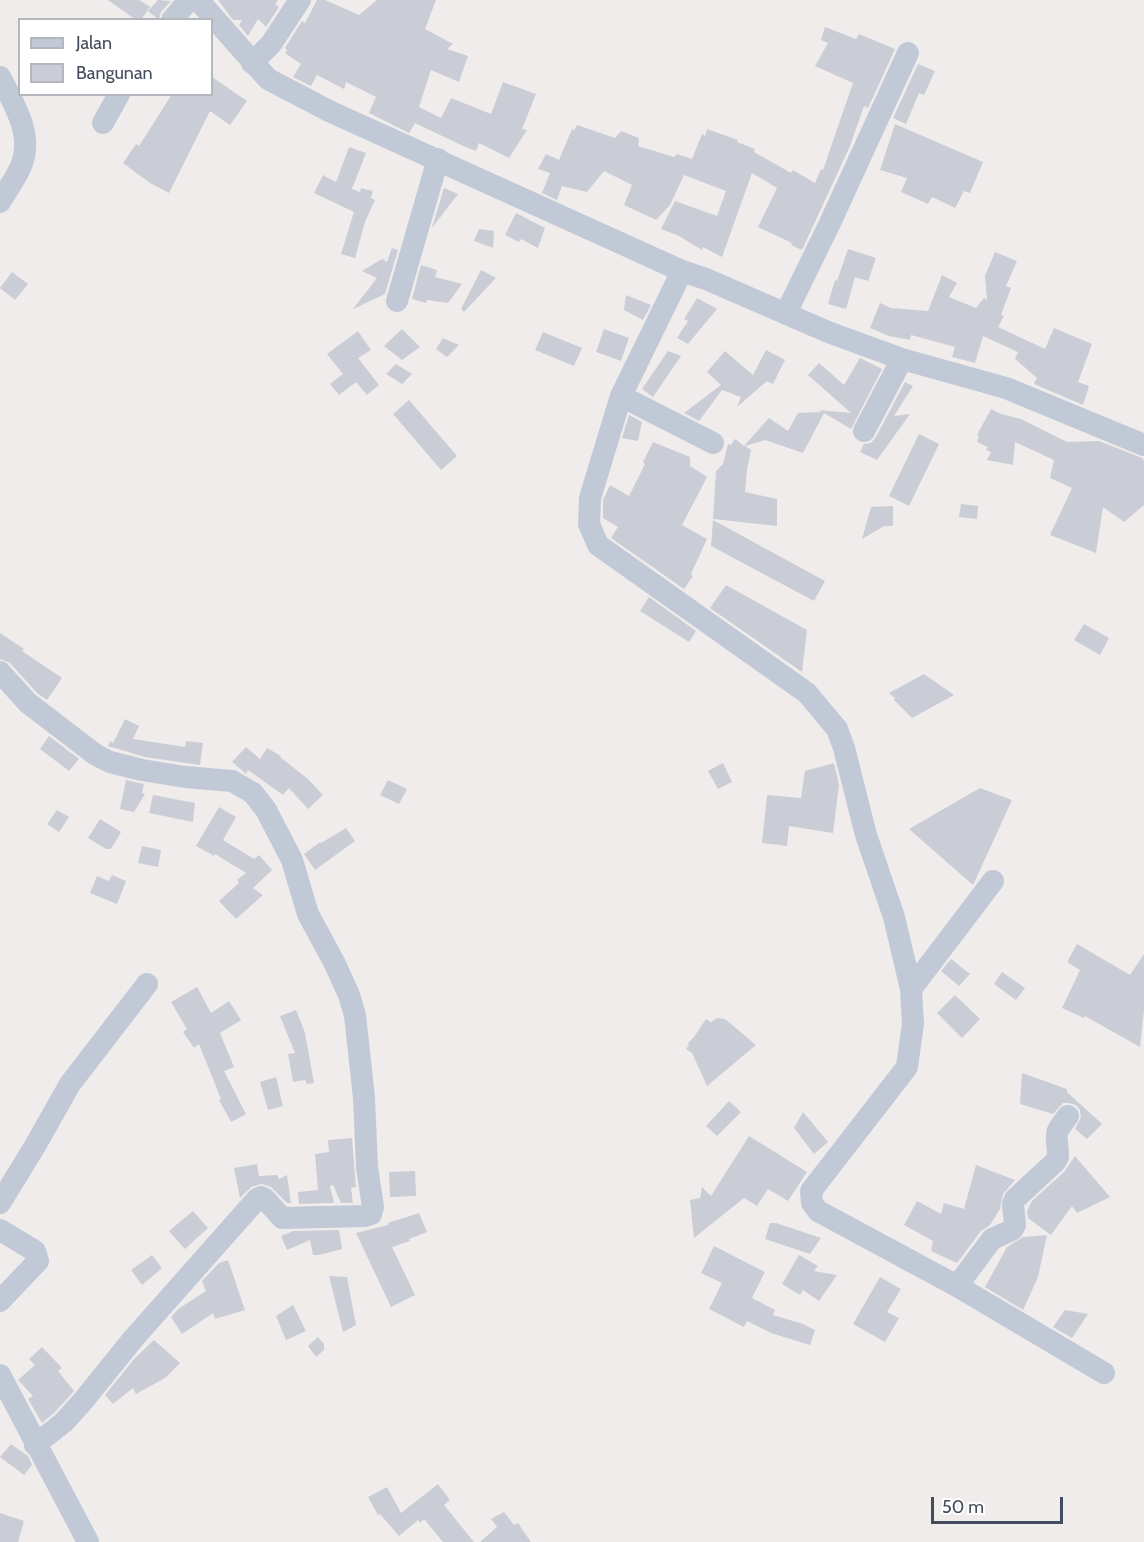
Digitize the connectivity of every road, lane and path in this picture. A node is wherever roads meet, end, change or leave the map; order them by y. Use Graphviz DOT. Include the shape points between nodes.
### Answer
graph roads {
  1 [pos="189,0"];
  2 [pos="198,0"];
  3 [pos="300,0"];
  4 [pos="174,18"];
  5 [pos="908,53"];
  6 [pos="252,63"];
  7 [pos="0,77"];
  8 [pos="118,96"];
  9 [pos="103,123"];
  10 [pos="438,159"];
  11 [pos="0,202"];
  12 [pos="682,271"];
  13 [pos="397,301"];
  14 [pos="786,313"];
  15 [pos="902,358"];
  16 [pos="621,396"];
  17 [pos="864,431"];
  18 [pos="713,443"];
  19 [pos="1144,445"];
  20 [pos="0,672"];
  21 [pos="993,881"];
  22 [pos="147,984"];
  23 [pos="911,989"];
  24 [pos="1068,1116"];
  25 [pos="0,1203"];
  26 [pos="0,1230"];
  27 [pos="957,1286"];
  28 [pos="0,1301"];
  29 [pos="1104,1373"];
  30 [pos="0,1375"];
  31 [pos="35,1445"];
  32 [pos="88,1542"];
  1 -- 4 [label="street"];
  2 -- 6 [label="street"];
  3 -- 6 [label="street" via="271,44"];
  5 -- 14 [label="street"];
  6 -- 10 [label="street" via="268,79 329,111"];
  7 -- 11 [label="street" via="18,112 26,139 22,165"];
  8 -- 9 [label="street"];
  10 -- 12 [label="street"];
  10 -- 13 [label="street"];
  12 -- 14 [label="street"];
  12 -- 16 [label="street"];
  14 -- 15 [label="street"];
  15 -- 17 [label="street"];
  15 -- 19 [label="street" via="1006,388"];
  16 -- 18 [label="street"];
  16 -- 23 [label="street" via="590,498 590,524 598,545 807,693 837,729 866,835 894,917"];
  20 -- 31 [label="street" via="28,703 96,755 142,770 232,781 253,793 266,810 292,860 308,914 335,964 355,1015 373,1207 371,1214 365,1216 282,1218 265,1198 257,1199 83,1401"];
  21 -- 23 [label="street"];
  22 -- 25 [label="street" via="70,1084"];
  23 -- 27 [label="street" via="913,1024 907,1067 811,1191 811,1198 818,1211"];
  24 -- 27 [label="street" via="1055,1137 1055,1162 1013,1204 1012,1230 992,1239"];
  26 -- 28 [label="street" via="34,1251 38,1261"];
  27 -- 29 [label="street"];
  30 -- 31 [label="street"];
  31 -- 32 [label="street"];
}
